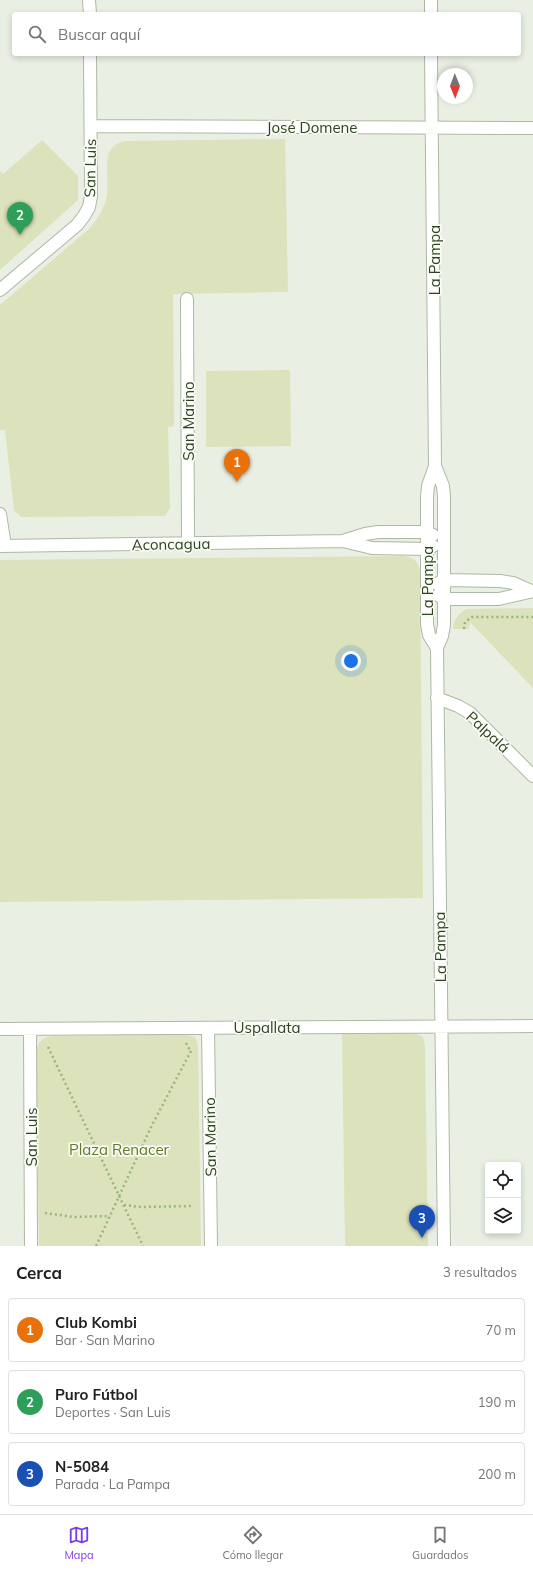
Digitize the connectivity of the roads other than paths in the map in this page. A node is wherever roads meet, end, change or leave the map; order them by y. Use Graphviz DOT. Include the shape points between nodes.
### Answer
graph roads {
  1 [pos="89,0"];
  2 [pos="430,0"];
  3 [pos="90,12"];
  4 [pos="431,12"];
  5 [pos="90,56"];
  6 [pos="431,56"];
  7 [pos="91,126"];
  8 [pos="433,128"];
  9 [pos="533,128"];
  10 [pos="0,290"];
  11 [pos="187,299"];
  12 [pos="435,466"];
  13 [pos="0,514"];
  14 [pos="427,532"];
  15 [pos="444,540"];
  16 [pos="343,541"];
  17 [pos="188,543"];
  18 [pos="3,546"];
  19 [pos="427,549"];
  20 [pos="444,580"];
  21 [pos="427,589"];
  22 [pos="532,591"];
  23 [pos="444,599"];
  24 [pos="437,648"];
  25 [pos="437,698"];
  26 [pos="533,776"];
  27 [pos="441,1026"];
  28 [pos="533,1026"];
  29 [pos="208,1028"];
  30 [pos="0,1029"];
  31 [pos="30,1029"];
  32 [pos="31,1246"];
  33 [pos="211,1246"];
  34 [pos="444,1246"];
  1 -- 3 [label="street"];
  2 -- 4 [label="street"];
  5 -- 7 [label="street, San Luis"];
  6 -- 8 [label="street, La Pampa"];
  7 -- 8 [label="street, José Domene"];
  7 -- 10 [label="street, San Luis" via="92,185 89,207 77,225"];
  8 -- 9 [label="street, José Domene"];
  8 -- 12 [label="street, La Pampa"];
  11 -- 17 [label="street, San Marino"];
  12 -- 14 [label="street, La Pampa" via="427,491"];
  12 -- 15 [label="street, La Pampa" via="444,492"];
  13 -- 18 [label="street"];
  14 -- 15 [label="street, Aconcagua"];
  14 -- 16 [label="street, Aconcagua" via="378,532"];
  14 -- 19 [label="street, La Pampa"];
  15 -- 19 [label="street, Aconcagua"];
  15 -- 20 [label="street, La Pampa"];
  16 -- 17 [label="street, Aconcagua"];
  16 -- 19 [label="street, Aconcagua" via="372,548"];
  17 -- 18 [label="street, Aconcagua"];
  19 -- 21 [label="street, La Pampa"];
  20 -- 21 [label="street"];
  20 -- 22 [label="street" via="507,582"];
  20 -- 23 [label="street, La Pampa"];
  21 -- 23 [label="street"];
  21 -- 24 [label="street, La Pampa" via="428,629"];
  22 -- 23 [label="street" via="499,599"];
  23 -- 24 [label="street, La Pampa" via="444,631"];
  24 -- 25 [label="street, La Pampa"];
  25 -- 26 [label="street, Palpalá" via="470,713"];
  25 -- 27 [label="street, La Pampa"];
  27 -- 28 [label="street, Uspallata"];
  27 -- 29 [label="street, Uspallata"];
  27 -- 34 [label="street, La Pampa"];
  29 -- 31 [label="street, Uspallata"];
  29 -- 33 [label="street, San Marino"];
  30 -- 31 [label="street, Uspallata"];
  31 -- 32 [label="street, San Luis"];
}
